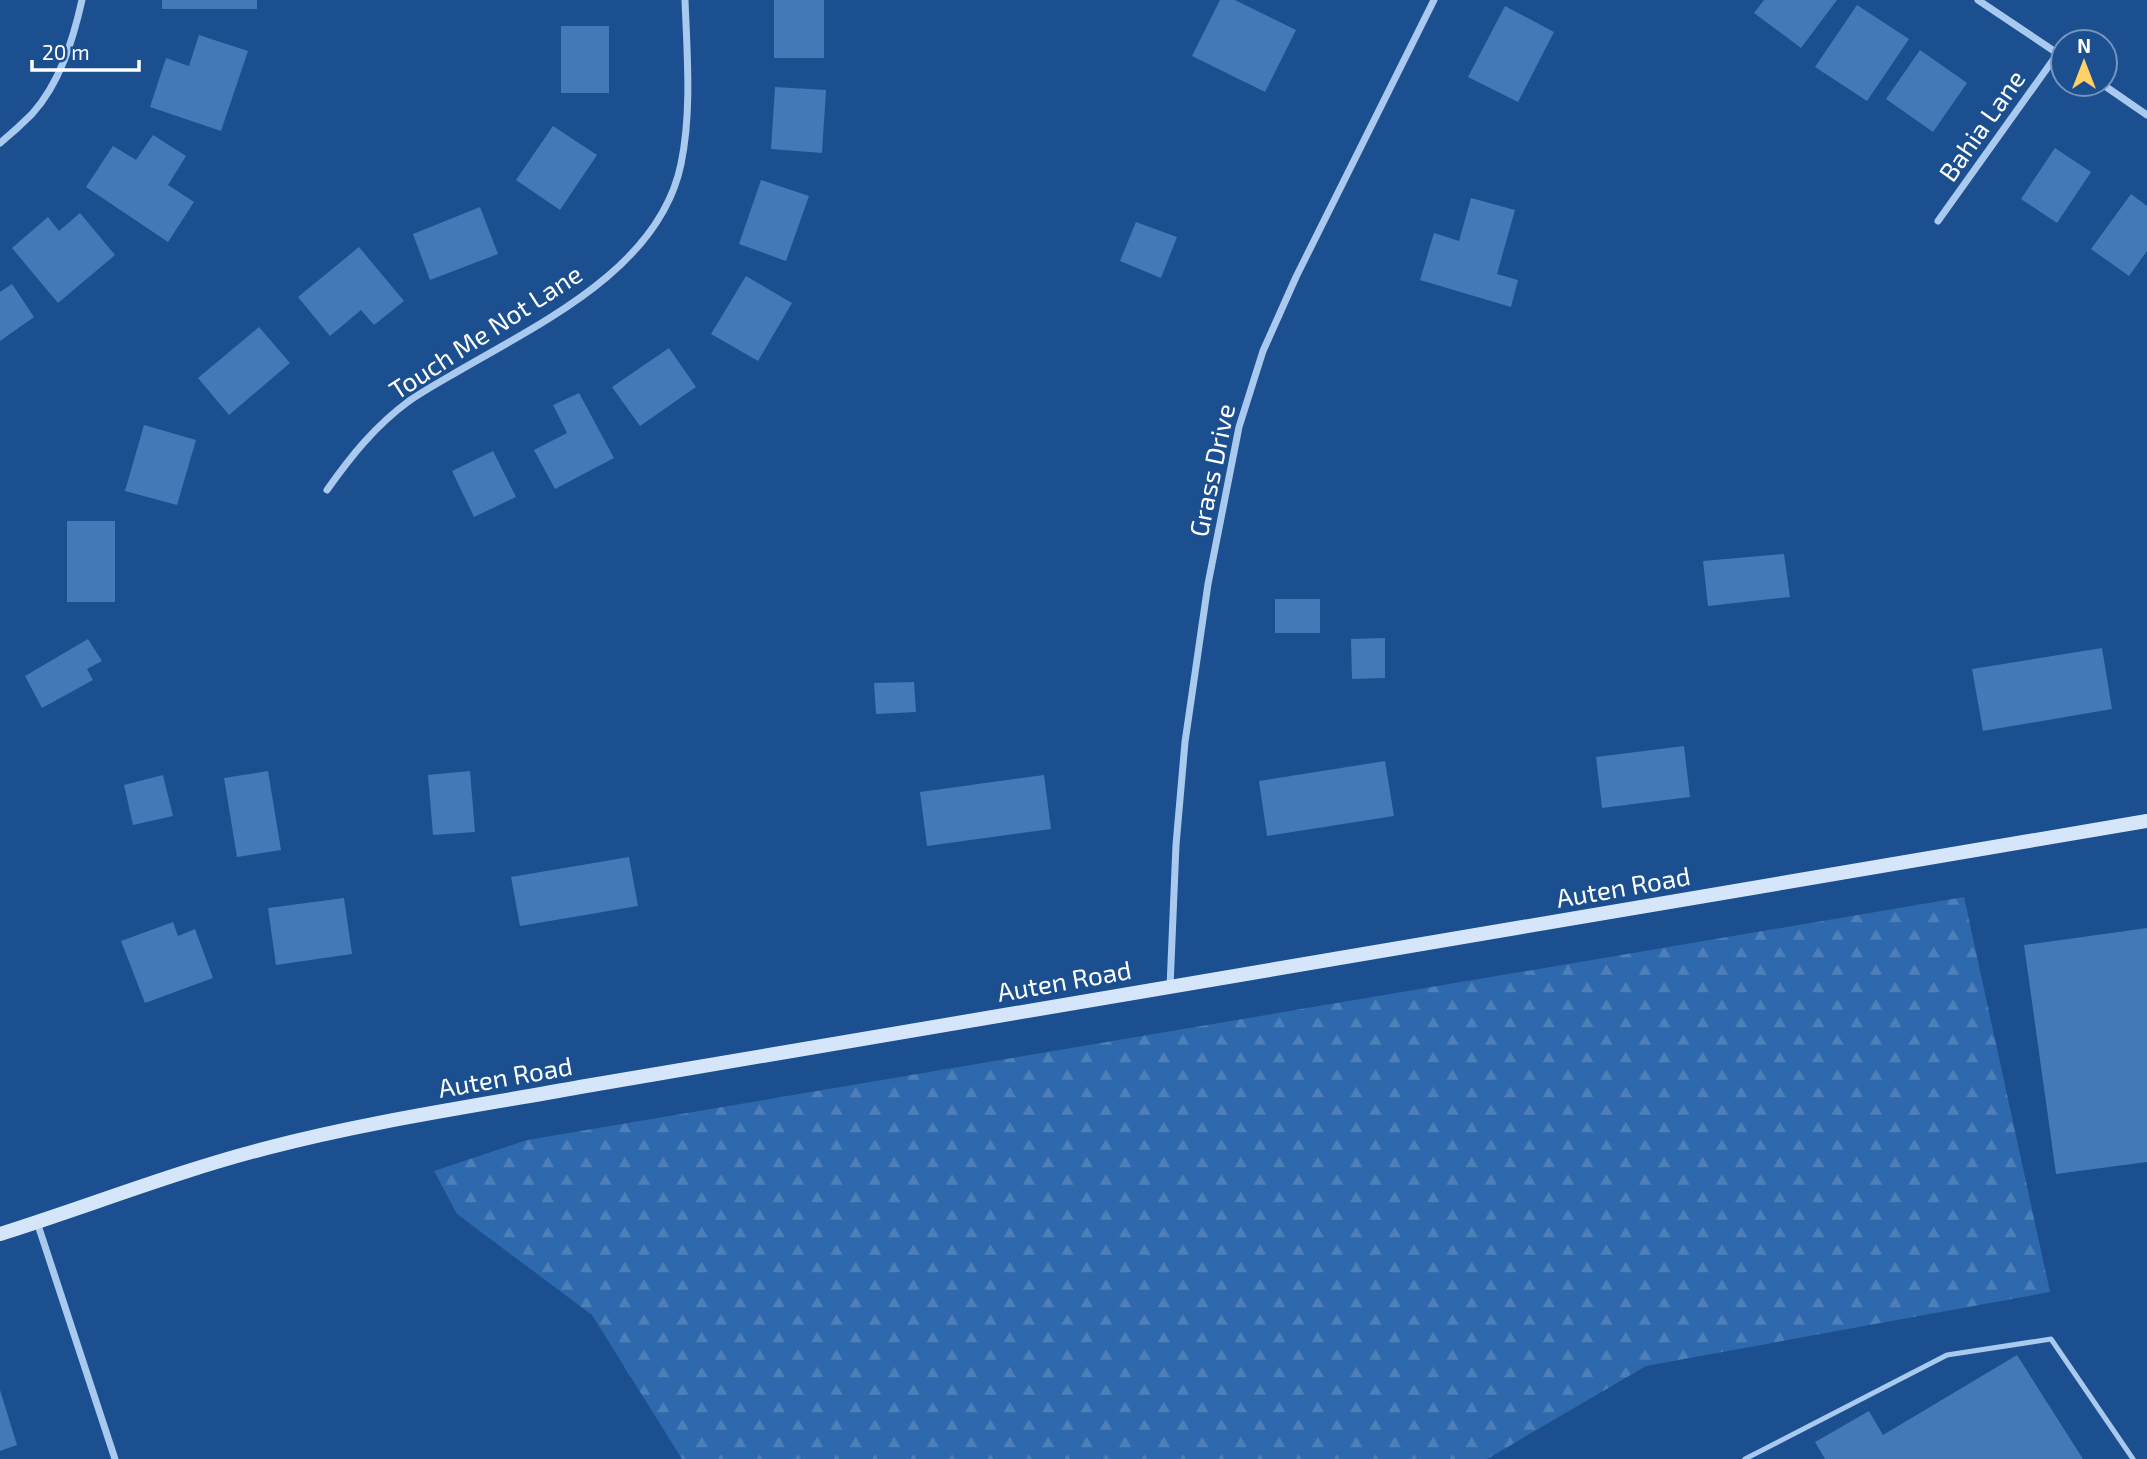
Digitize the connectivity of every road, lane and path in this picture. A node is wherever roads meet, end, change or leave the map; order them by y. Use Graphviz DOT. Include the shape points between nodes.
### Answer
graph roads {
  1 [pos="82,0"];
  2 [pos="685,0"];
  3 [pos="1434,0"];
  4 [pos="1978,0"];
  5 [pos="2049,48"];
  6 [pos="2049,70"];
  7 [pos="2119,96"];
  8 [pos="2147,115"];
  9 [pos="0,144"];
  10 [pos="1938,221"];
  11 [pos="327,490"];
  12 [pos="2147,821"];
  13 [pos="1170,987"];
  14 [pos="37,1222"];
  15 [pos="0,1234"];
  16 [pos="115,1459"];
  17 [pos="1745,1459"];
  18 [pos="2133,1459"];
  1 -- 9 [label="street" via="59,73 34,112"];
  2 -- 11 [label="street, Touch Me Not Lane" via="688,119 681,166 664,212 633,252 587,294 410,400 371,433"];
  3 -- 13 [label="street, Grass Drive" via="1296,277 1263,351 1240,427 1208,584 1185,742"];
  4 -- 5 [label="street"];
  6 -- 10 [label="street, Bahia Lane"];
  7 -- 8 [label="street"];
  12 -- 13 [label="street, Auten Road"];
  13 -- 14 [label="street, Auten Road" via="353,1128 180,1173"];
  14 -- 15 [label="street, Auten Road"];
  14 -- 16 [label="street"];
  17 -- 18 [label="lane" via="1947,1355 2051,1339"];
}
